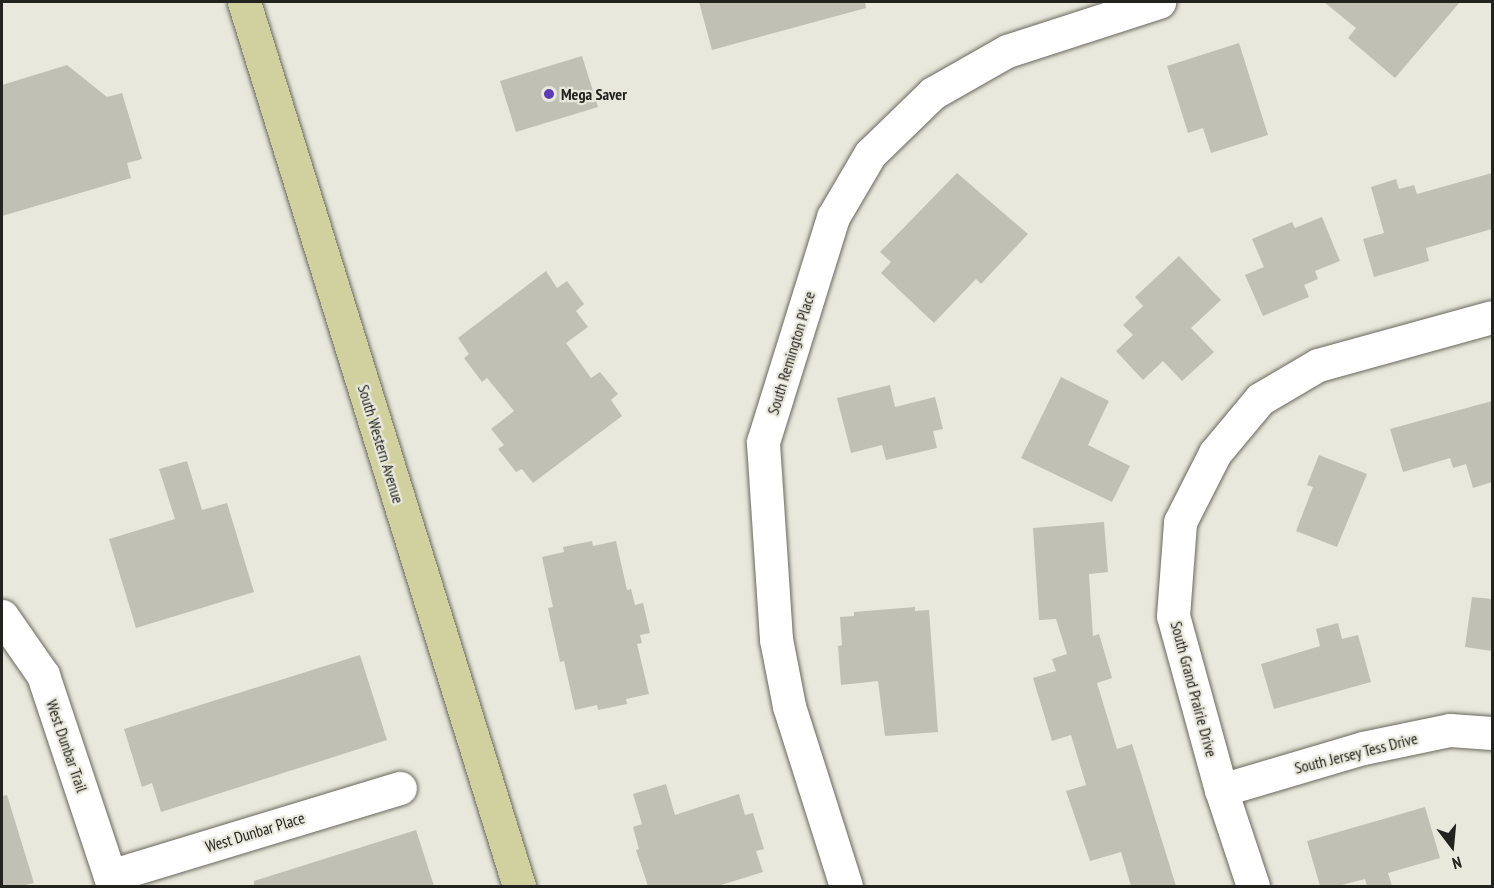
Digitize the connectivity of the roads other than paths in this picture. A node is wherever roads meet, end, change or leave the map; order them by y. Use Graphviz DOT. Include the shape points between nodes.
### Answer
graph roads {
  1 [pos="244,2"];
  2 [pos="1159,2"];
  3 [pos="1492,317"];
  4 [pos="2,616"];
  5 [pos="1492,733"];
  6 [pos="400,788"];
  7 [pos="1221,790"];
  8 [pos="112,881"];
  9 [pos="519,886"];
  10 [pos="846,886"];
  11 [pos="1253,886"];
  1 -- 9 [label="main road, South Western Avenue"];
  2 -- 10 [label="street, South Remington Place" via="1007,51 933,93 870,154 832,218 763,442 776,639 789,706"];
  3 -- 7 [label="street, South Grand Prairie Drive" via="1318,365 1260,399 1215,453 1180,522 1173,616"];
  4 -- 8 [label="street, West Dunbar Trail" via="42,675"];
  5 -- 7 [label="street, South Jersey Tess Drive" via="1449,730 1363,748"];
  6 -- 8 [label="street, West Dunbar Place"];
  7 -- 11 [label="street, South Grand Prairie Drive"];
}
